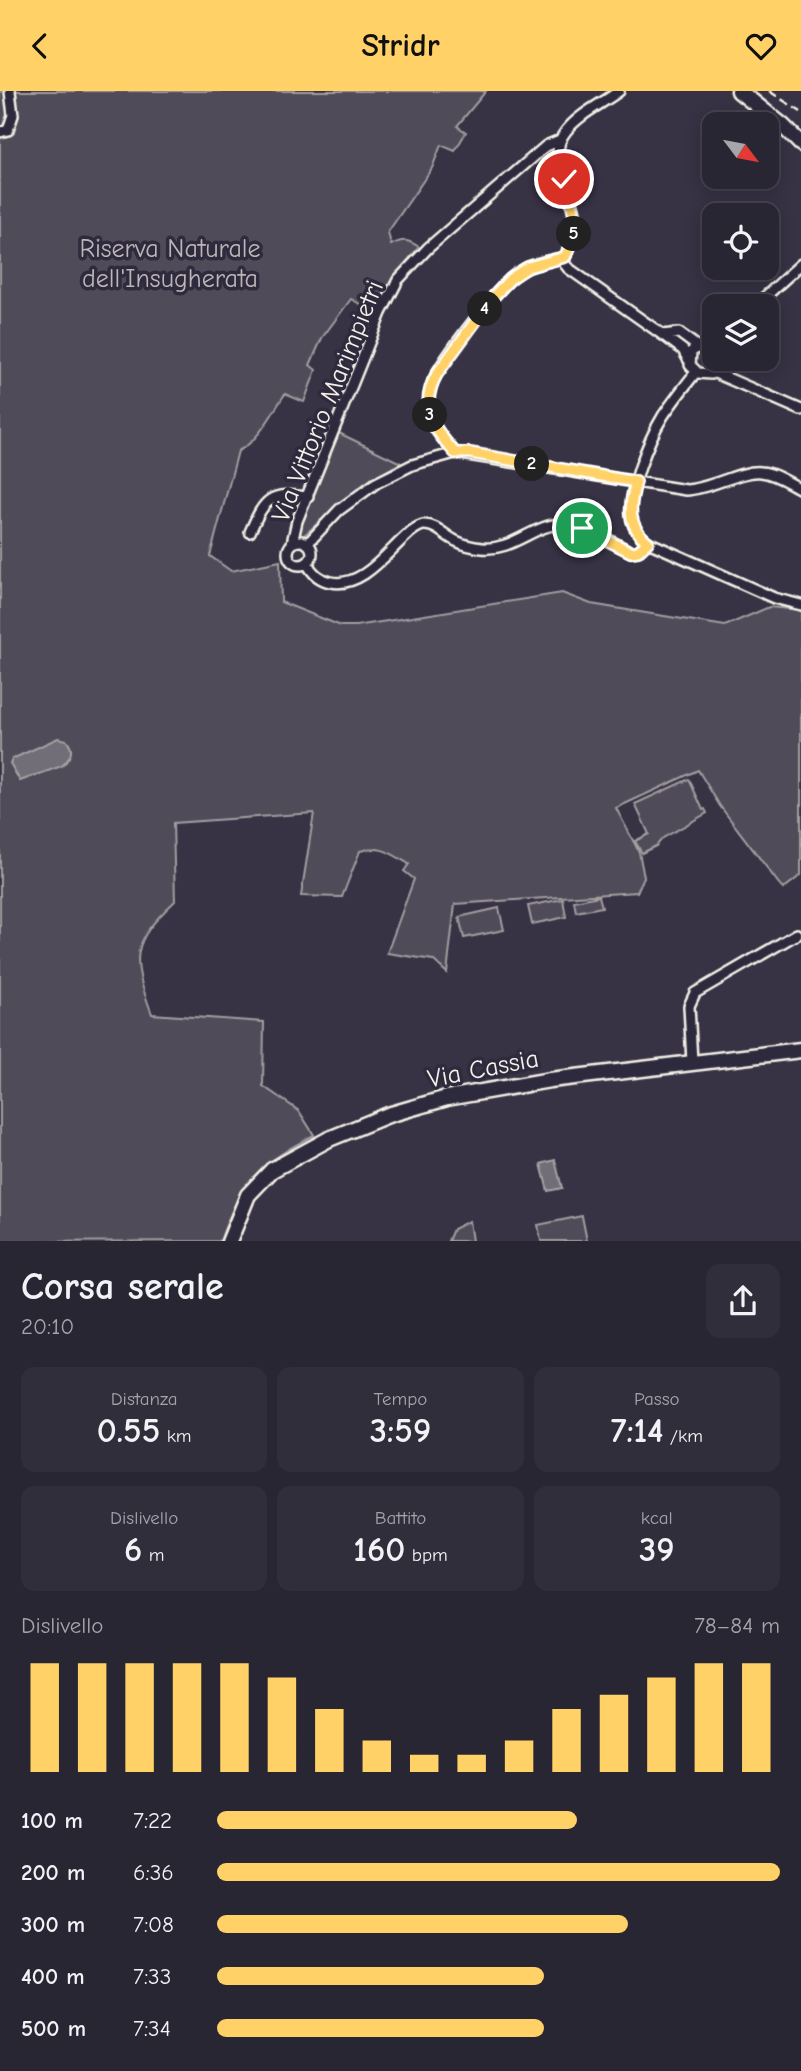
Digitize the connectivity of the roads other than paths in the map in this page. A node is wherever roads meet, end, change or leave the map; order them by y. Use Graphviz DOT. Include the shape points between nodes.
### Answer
graph roads {
  1 [pos="10,91"];
  2 [pos="619,91"];
  3 [pos="739,91"];
  4 [pos="0,132"];
  5 [pos="560,140"];
  6 [pos="801,144"];
  7 [pos="565,257"];
  8 [pos="801,264"];
  9 [pos="768,294"];
  10 [pos="663,335"];
  11 [pos="702,350"];
  12 [pos="688,359"];
  13 [pos="696,372"];
  14 [pos="713,372"];
  15 [pos="801,410"];
  16 [pos="455,453"];
  17 [pos="636,482"];
  18 [pos="801,489"];
  19 [pos="308,497"];
  20 [pos="250,532"];
  21 [pos="648,542"];
  22 [pos="292,543"];
  23 [pos="307,543"];
  24 [pos="307,563"];
  25 [pos="801,605"];
  26 [pos="797,934"];
  27 [pos="801,1050"];
  28 [pos="692,1062"];
  29 [pos="229,1241"];
  1 -- 4 [label="street" via="12,122 8,130"];
  2 -- 5 [label="street, Via Vittorio Marimpietri" via="574,123"];
  3 -- 6 [label="main road"];
  5 -- 7 [label="street" via="558,154 576,219"];
  5 -- 19 [label="street, Via Vittorio Marimpietri" via="546,146 422,253 398,280"];
  7 -- 10 [label="street" via="568,268"];
  7 -- 16 [label="street" via="528,267 510,279 435,377 429,397 431,418"];
  8 -- 9 [label="street"];
  10 -- 11 [label="street" via="682,334"];
  10 -- 12 [label="street"];
  11 -- 12 [label="street" via="691,351"];
  12 -- 13 [label="street"];
  13 -- 14 [label="street"];
  13 -- 17 [label="street" via="660,422"];
  14 -- 15 [label="street"];
  16 -- 17 [label="street"];
  16 -- 23 [label="street" via="412,465 376,483"];
  17 -- 18 [label="street" via="693,489 758,472"];
  17 -- 21 [label="street" via="631,519"];
  19 -- 20 [label="street" via="284,494 270,499"];
  19 -- 22 [label="street, Via Vittorio Marimpietri"];
  21 -- 24 [label="street" via="631,552 564,524 505,547 481,548 423,526 351,581 324,581"];
  21 -- 25 [label="street" via="774,598"];
  22 -- 23 [label="street"];
  22 -- 24 [label="street" via="288,550 292,562"];
  23 -- 24 [label="street" via="313,553"];
  26 -- 28 [label="street" via="695,993 689,1006"];
  27 -- 28 [label="main road, Via Cassia"];
  28 -- 29 [label="main road, Via Cassia" via="447,1098 371,1121 302,1153 264,1177 242,1207"];
}
